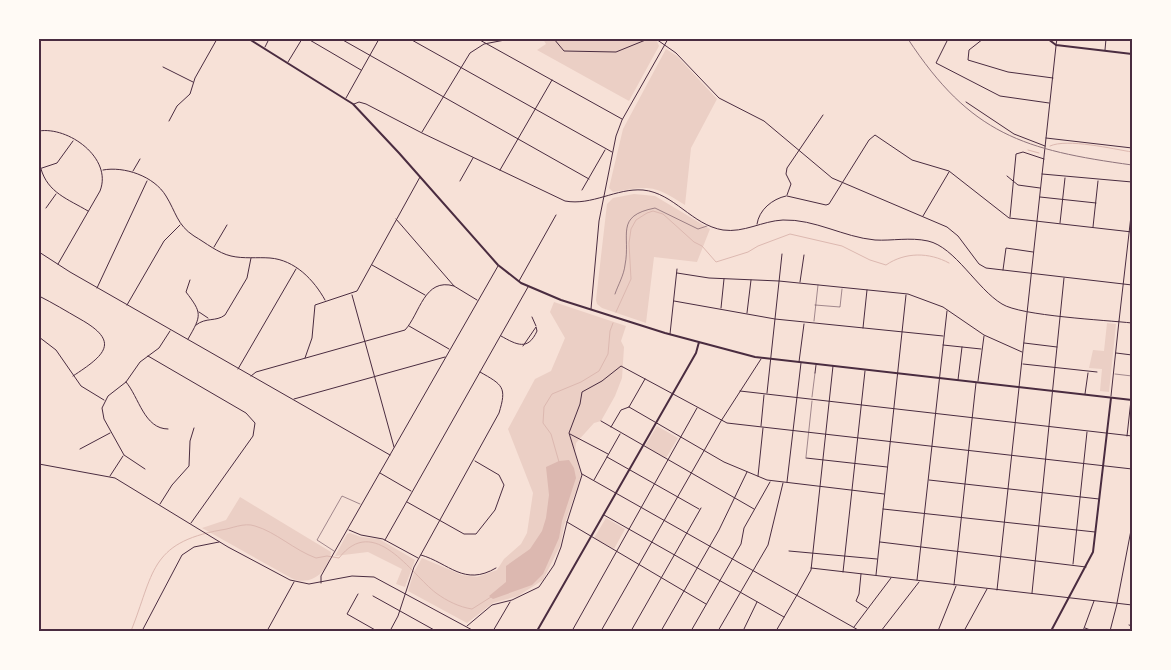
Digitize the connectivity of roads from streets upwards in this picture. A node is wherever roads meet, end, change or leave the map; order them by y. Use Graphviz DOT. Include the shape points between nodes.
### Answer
graph roads {
  1 [pos="217,39"];
  2 [pos="249,39"];
  3 [pos="269,39"];
  4 [pos="302,39"];
  5 [pos="308,39"];
  6 [pos="341,39"];
  7 [pos="379,39"];
  8 [pos="410,39"];
  9 [pos="478,39"];
  10 [pos="510,39"];
  11 [pos="554,39"];
  12 [pos="648,39"];
  13 [pos="656,39"];
  14 [pos="668,39"];
  15 [pos="948,39"];
  16 [pos="982,39"];
  17 [pos="1048,39"];
  18 [pos="1057,39"];
  19 [pos="1106,39"];
  20 [pos="487,43"];
  21 [pos="665,44"];
  22 [pos="1056,45"];
  23 [pos="264,48"];
  24 [pos="1106,51"];
  25 [pos="1132,54"];
  26 [pos="370,55"];
  27 [pos="288,62"];
  28 [pos="459,66"];
  29 [pos="164,67"];
  30 [pos="361,70"];
  31 [pos="1053,78"];
  32 [pos="552,80"];
  33 [pos="193,82"];
  34 [pos="442,96"];
  35 [pos="346,99"];
  36 [pos="966,102"];
  37 [pos="1050,103"];
  38 [pos="353,104"];
  39 [pos="534,109"];
  40 [pos="824,115"];
  41 [pos="622,120"];
  42 [pos="169,121"];
  43 [pos="39,131"];
  44 [pos="422,133"];
  45 [pos="1046,138"];
  46 [pos="518,139"];
  47 [pos="73,140"];
  48 [pos="1046,146"];
  49 [pos="1132,148"];
  50 [pos="606,149"];
  51 [pos="799,149"];
  52 [pos="612,152"];
  53 [pos="140,158"];
  54 [pos="473,158"];
  55 [pos="1044,159"];
  56 [pos="40,169"];
  57 [pos="103,170"];
  58 [pos="500,170"];
  59 [pos="949,171"];
  60 [pos="133,172"];
  61 [pos="1042,174"];
  62 [pos="1007,176"];
  63 [pos="1065,176"];
  64 [pos="420,177"];
  65 [pos="589,179"];
  66 [pos="147,180"];
  67 [pos="1098,180"];
  68 [pos="460,181"];
  69 [pos="1132,182"];
  70 [pos="842,183"];
  71 [pos="1013,184"];
  72 [pos="1041,188"];
  73 [pos="582,190"];
  74 [pos="56,193"];
  75 [pos="787,196"];
  76 [pos="603,197"];
  77 [pos="1040,197"];
  78 [pos="1063,200"];
  79 [pos="1096,203"];
  80 [pos="1132,207"];
  81 [pos="46,208"];
  82 [pos="89,211"];
  83 [pos="556,215"];
  84 [pos="922,216"];
  85 [pos="1009,218"];
  86 [pos="396,219"];
  87 [pos="1037,221"];
  88 [pos="1060,224"];
  89 [pos="180,225"];
  90 [pos="227,225"];
  91 [pos="757,226"];
  92 [pos="1092,228"];
  93 [pos="1131,232"];
  94 [pos="213,247"];
  95 [pos="39,252"];
  96 [pos="1034,252"];
  97 [pos="782,254"];
  98 [pos="804,255"];
  99 [pos="251,257"];
  100 [pos="58,264"];
  101 [pos="371,264"];
  102 [pos="498,266"];
  103 [pos="296,268"];
  104 [pos="677,269"];
  105 [pos="1003,270"];
  106 [pos="677,273"];
  107 [pos="1032,274"];
  108 [pos="1064,277"];
  109 [pos="724,279"];
  110 [pos="751,279"];
  111 [pos="190,280"];
  112 [pos="778,280"];
  113 [pos="518,282"];
  114 [pos="800,283"];
  115 [pos="1124,284"];
  116 [pos="1132,284"];
  117 [pos="454,286"];
  118 [pos="528,287"];
  119 [pos="97,288"];
  120 [pos="867,290"];
  121 [pos="351,294"];
  122 [pos="906,294"];
  123 [pos="39,296"];
  124 [pos="426,296"];
  125 [pos="325,300"];
  126 [pos="478,300"];
  127 [pos="674,301"];
  128 [pos="127,305"];
  129 [pos="591,309"];
  130 [pos="721,309"];
  131 [pos="947,309"];
  132 [pos="198,311"];
  133 [pos="1028,311"];
  134 [pos="747,314"];
  135 [pos="1061,315"];
  136 [pos="210,318"];
  137 [pos="532,318"];
  138 [pos="774,319"];
  139 [pos="1119,321"];
  140 [pos="804,322"];
  141 [pos="1132,323"];
  142 [pos="196,325"];
  143 [pos="408,326"];
  144 [pos="536,327"];
  145 [pos="863,328"];
  146 [pos="170,330"];
  147 [pos="902,332"];
  148 [pos="670,335"];
  149 [pos="984,335"];
  150 [pos="500,336"];
  151 [pos="944,336"];
  152 [pos="39,337"];
  153 [pos="188,340"];
  154 [pos="364,342"];
  155 [pos="699,342"];
  156 [pos="1024,343"];
  157 [pos="942,345"];
  158 [pos="523,346"];
  159 [pos="962,347"];
  160 [pos="1057,347"];
  161 [pos="450,349"];
  162 [pos="982,349"];
  163 [pos="1023,353"];
  164 [pos="1116,353"];
  165 [pos="1132,354"];
  166 [pos="148,356"];
  167 [pos="445,357"];
  168 [pos="306,358"];
  169 [pos="761,358"];
  170 [pos="771,359"];
  171 [pos="800,363"];
  172 [pos="816,364"];
  173 [pos="1022,364"];
  174 [pos="833,366"];
  175 [pos="1055,367"];
  176 [pos="238,369"];
  177 [pos="865,370"];
  178 [pos="1088,371"];
  179 [pos="480,372"];
  180 [pos="1097,372"];
  181 [pos="815,373"];
  182 [pos="898,373"];
  183 [pos="74,376"];
  184 [pos="251,376"];
  185 [pos="374,376"];
  186 [pos="645,378"];
  187 [pos="939,378"];
  188 [pos="958,380"];
  189 [pos="126,382"];
  190 [pos="977,382"];
  191 [pos="1019,387"];
  192 [pos="1053,390"];
  193 [pos="740,392"];
  194 [pos="672,394"];
  195 [pos="766,394"];
  196 [pos="1085,394"];
  197 [pos="1111,397"];
  198 [pos="797,398"];
  199 [pos="292,399"];
  200 [pos="105,400"];
  201 [pos="1132,400"];
  202 [pos="829,401"];
  203 [pos="862,405"];
  204 [pos="629,407"];
  205 [pos="697,408"];
  206 [pos="894,409"];
  207 [pos="935,414"];
  208 [pos="972,418"];
  209 [pos="721,421"];
  210 [pos="601,422"];
  211 [pos="656,422"];
  212 [pos="1015,423"];
  213 [pos="611,427"];
  214 [pos="762,427"];
  215 [pos="1050,427"];
  216 [pos="194,428"];
  217 [pos="168,429"];
  218 [pos="793,431"];
  219 [pos="1087,431"];
  220 [pos="111,433"];
  221 [pos="621,433"];
  222 [pos="1107,433"];
  223 [pos="569,434"];
  224 [pos="826,434"];
  225 [pos="1127,436"];
  226 [pos="1132,436"];
  227 [pos="680,437"];
  228 [pos="858,438"];
  229 [pos="890,442"];
  230 [pos="931,446"];
  231 [pos="642,447"];
  232 [pos="394,448"];
  233 [pos="80,450"];
  234 [pos="704,450"];
  235 [pos="969,450"];
  236 [pos="124,455"];
  237 [pos="390,455"];
  238 [pos="1012,455"];
  239 [pos="608,456"];
  240 [pos="806,458"];
  241 [pos="1046,459"];
  242 [pos="474,460"];
  243 [pos="666,461"];
  244 [pos="822,461"];
  245 [pos="1084,463"];
  246 [pos="39,464"];
  247 [pos="855,464"];
  248 [pos="1103,465"];
  249 [pos="888,468"];
  250 [pos="146,469"];
  251 [pos="1132,469"];
  252 [pos="629,470"];
  253 [pos="747,472"];
  254 [pos="380,473"];
  255 [pos="582,474"];
  256 [pos="691,474"];
  257 [pos="110,476"];
  258 [pos="758,476"];
  259 [pos="594,480"];
  260 [pos="928,480"];
  261 [pos="770,481"];
  262 [pos="654,483"];
  263 [pos="783,483"];
  264 [pos="787,483"];
  265 [pos="965,484"];
  266 [pos="820,487"];
  267 [pos="1008,489"];
  268 [pos="852,490"];
  269 [pos="412,491"];
  270 [pos="616,492"];
  271 [pos="1043,493"];
  272 [pos="885,494"];
  273 [pos="678,497"];
  274 [pos="733,497"];
  275 [pos="1080,497"];
  276 [pos="1100,499"];
  277 [pos="406,502"];
  278 [pos="160,504"];
  279 [pos="640,506"];
  280 [pos="754,509"];
  281 [pos="883,509"];
  282 [pos="924,513"];
  283 [pos="604,515"];
  284 [pos="962,517"];
  285 [pos="664,520"];
  286 [pos="440,521"];
  287 [pos="566,522"];
  288 [pos="1004,522"];
  289 [pos="191,523"];
  290 [pos="1132,525"];
  291 [pos="1039,526"];
  292 [pos="348,529"];
  293 [pos="628,529"];
  294 [pos="1076,530"];
  295 [pos="1096,532"];
  296 [pos="687,533"];
  297 [pos="590,538"];
  298 [pos="385,540"];
  299 [pos="219,542"];
  300 [pos="652,542"];
  301 [pos="880,542"];
  302 [pos="710,546"];
  303 [pos="920,547"];
  304 [pos="614,551"];
  305 [pos="789,551"];
  306 [pos="958,551"];
  307 [pos="813,553"];
  308 [pos="421,555"];
  309 [pos="674,555"];
  310 [pos="845,556"];
  311 [pos="1001,556"];
  312 [pos="732,558"];
  313 [pos="418,559"];
  314 [pos="878,559"];
  315 [pos="1035,560"];
  316 [pos="1073,564"];
  317 [pos="639,565"];
  318 [pos="1086,567"];
  319 [pos="496,568"];
  320 [pos="697,568"];
  321 [pos="811,568"];
  322 [pos="754,571"];
  323 [pos="843,572"];
  324 [pos="861,574"];
  325 [pos="876,575"];
  326 [pos="891,578"];
  327 [pos="661,579"];
  328 [pos="720,580"];
  329 [pos="294,581"];
  330 [pos="918,581"];
  331 [pos="321,583"];
  332 [pos="955,585"];
  333 [pos="987,589"];
  334 [pos="997,590"];
  335 [pos="405,592"];
  336 [pos="684,592"];
  337 [pos="741,592"];
  338 [pos="1032,593"];
  339 [pos="358,594"];
  340 [pos="797,595"];
  341 [pos="373,596"];
  342 [pos="1070,598"];
  343 [pos="510,601"];
  344 [pos="757,601"];
  345 [pos="1094,601"];
  346 [pos="1117,603"];
  347 [pos="706,605"];
  348 [pos="1132,605"];
  349 [pos="867,609"];
  350 [pos="400,611"];
  351 [pos="784,617"];
  352 [pos="1129,625"];
  353 [pos="1132,626"];
  354 [pos="466,627"];
  355 [pos="853,627"];
  356 [pos="1085,627"];
  357 [pos="142,631"];
  358 [pos="267,631"];
  359 [pos="377,631"];
  360 [pos="390,631"];
  361 [pos="436,631"];
  362 [pos="474,631"];
  363 [pos="493,631"];
  364 [pos="537,631"];
  365 [pos="572,631"];
  366 [pos="601,631"];
  367 [pos="631,631"];
  368 [pos="661,631"];
  369 [pos="691,631"];
  370 [pos="718,631"];
  371 [pos="743,631"];
  372 [pos="776,631"];
  373 [pos="860,631"];
  374 [pos="881,631"];
  375 [pos="938,631"];
  376 [pos="964,631"];
  377 [pos="1051,631"];
  378 [pos="1083,631"];
  379 [pos="1093,631"];
  380 [pos="1110,631"];
  1 -- 33 [label="street"];
  2 -- 23 [label="main road"];
  3 -- 23 [label="street"];
  4 -- 27 [label="street"];
  5 -- 30 [label="street"];
  6 -- 26 [label="street"];
  7 -- 26 [label="street"];
  8 -- 28 [label="street"];
  9 -- 20 [label="street"];
  10 -- 20 [label="street"];
  11 -- 12 [label="street" via="560,49 567,52 602,53 622,51"];
  13 -- 21 [label="street"];
  14 -- 21 [label="street"];
  15 -- 37 [label="street" via="936,63 1000,96"];
  16 -- 31 [label="street" via="969,50 966,57 969,61 1008,72"];
  17 -- 22 [label="main road"];
  18 -- 22 [label="street"];
  19 -- 24 [label="street"];
  20 -- 28 [label="street" via="470,52"];
  20 -- 32 [label="street"];
  21 -- 41 [label="street"];
  21 -- 51 [label="street" via="719,98 764,121"];
  22 -- 24 [label="main road"];
  22 -- 31 [label="street"];
  23 -- 27 [label="main road"];
  24 -- 25 [label="main road"];
  26 -- 30 [label="street"];
  26 -- 34 [label="street"];
  27 -- 35 [label="main road"];
  28 -- 34 [label="street"];
  28 -- 39 [label="street"];
  29 -- 33 [label="street"];
  30 -- 35 [label="street"];
  31 -- 37 [label="street"];
  32 -- 39 [label="street"];
  32 -- 41 [label="street"];
  33 -- 42 [label="street" via="190,94 177,106"];
  34 -- 44 [label="street"];
  34 -- 46 [label="street"];
  35 -- 38 [label="main road"];
  36 -- 48 [label="street" via="1014,134"];
  37 -- 45 [label="street"];
  38 -- 44 [label="street" via="366,104"];
  38 -- 64 [label="main road"];
  39 -- 46 [label="street"];
  39 -- 50 [label="street"];
  40 -- 51 [label="street"];
  41 -- 52 [label="street"];
  43 -- 47 [label="street" via="53,131"];
  44 -- 54 [label="street"];
  45 -- 48 [label="street"];
  45 -- 49 [label="street"];
  46 -- 58 [label="street"];
  46 -- 65 [label="street"];
  47 -- 56 [label="street" via="60,160"];
  47 -- 57 [label="street" via="92,152"];
  48 -- 55 [label="street"];
  50 -- 52 [label="street"];
  50 -- 65 [label="street"];
  51 -- 70 [label="street"];
  51 -- 75 [label="street" via="786,170 791,184"];
  52 -- 76 [label="street"];
  53 -- 60 [label="street"];
  54 -- 58 [label="street"];
  54 -- 68 [label="street"];
  55 -- 61 [label="street"];
  55 -- 71 [label="street" via="1025,152 1017,153"];
  56 -- 74 [label="street"];
  57 -- 60 [label="street" via="117,168"];
  57 -- 82 [label="street" via="102,188"];
  58 -- 76 [label="street" via="565,201 581,202"];
  59 -- 70 [label="street" via="912,160 873,135"];
  59 -- 84 [label="street"];
  59 -- 85 [label="street"];
  60 -- 66 [label="street"];
  61 -- 63 [label="street"];
  61 -- 72 [label="street"];
  62 -- 71 [label="street"];
  63 -- 67 [label="street"];
  63 -- 78 [label="street"];
  64 -- 86 [label="street"];
  64 -- 102 [label="main road"];
  65 -- 73 [label="street"];
  66 -- 89 [label="street" via="163,192"];
  66 -- 119 [label="street"];
  67 -- 69 [label="street"];
  67 -- 79 [label="street"];
  70 -- 75 [label="street" via="827,205"];
  70 -- 84 [label="street"];
  71 -- 72 [label="street"];
  71 -- 85 [label="street"];
  72 -- 77 [label="street"];
  74 -- 81 [label="street"];
  74 -- 82 [label="street"];
  75 -- 91 [label="street" via="768,206 758,218"];
  76 -- 91 [label="street" via="634,190 652,192 708,225 727,230"];
  76 -- 129 [label="street"];
  77 -- 78 [label="street"];
  77 -- 87 [label="street"];
  78 -- 79 [label="street"];
  78 -- 88 [label="street"];
  79 -- 92 [label="street"];
  80 -- 93 [label="street"];
  82 -- 100 [label="street"];
  83 -- 113 [label="street"];
  84 -- 105 [label="street" via="951,229 983,266"];
  85 -- 87 [label="street"];
  86 -- 101 [label="street"];
  86 -- 117 [label="street"];
  87 -- 88 [label="street"];
  87 -- 96 [label="street"];
  88 -- 92 [label="street"];
  89 -- 94 [label="street"];
  89 -- 128 [label="street" via="164,241"];
  90 -- 94 [label="street"];
  91 -- 133 [label="street" via="778,220 794,220 875,240 931,242 946,251 994,300 1009,308"];
  92 -- 93 [label="street"];
  93 -- 115 [label="street"];
  94 -- 99 [label="street" via="230,256"];
  95 -- 100 [label="street"];
  96 -- 105 [label="street" via="1006,248"];
  96 -- 107 [label="street"];
  97 -- 112 [label="street"];
  98 -- 114 [label="street"];
  99 -- 103 [label="street" via="277,259"];
  99 -- 136 [label="street" via="246,278 227,312 219,319"];
  100 -- 119 [label="street"];
  101 -- 121 [label="street"];
  101 -- 124 [label="street"];
  102 -- 113 [label="main road"];
  102 -- 126 [label="street"];
  103 -- 125 [label="street" via="312,280"];
  103 -- 176 [label="street"];
  104 -- 106 [label="street"];
  105 -- 107 [label="street"];
  106 -- 109 [label="street"];
  106 -- 127 [label="street"];
  107 -- 108 [label="street"];
  107 -- 133 [label="street"];
  108 -- 115 [label="street"];
  108 -- 135 [label="street"];
  109 -- 110 [label="street"];
  109 -- 130 [label="street"];
  110 -- 112 [label="street"];
  110 -- 134 [label="street"];
  111 -- 132 [label="street" via="186,292"];
  112 -- 114 [label="street"];
  112 -- 138 [label="street"];
  113 -- 118 [label="main road"];
  114 -- 120 [label="street"];
  115 -- 116 [label="street"];
  115 -- 139 [label="street"];
  117 -- 124 [label="street" via="438,286"];
  117 -- 126 [label="street"];
  118 -- 129 [label="main road"];
  118 -- 150 [label="street"];
  119 -- 128 [label="street"];
  120 -- 122 [label="street"];
  120 -- 145 [label="street"];
  121 -- 125 [label="street"];
  121 -- 154 [label="street"];
  122 -- 131 [label="street"];
  122 -- 147 [label="street"];
  123 -- 183 [label="street" via="96,328 104,338 104,347 98,357"];
  124 -- 143 [label="street"];
  125 -- 168 [label="street" via="314,307 312,338"];
  126 -- 161 [label="street"];
  127 -- 130 [label="street"];
  127 -- 148 [label="street"];
  128 -- 146 [label="street"];
  129 -- 148 [label="main road"];
  130 -- 134 [label="street"];
  131 -- 149 [label="street"];
  131 -- 151 [label="street"];
  132 -- 136 [label="street"];
  132 -- 142 [label="street"];
  133 -- 135 [label="street"];
  133 -- 156 [label="street"];
  134 -- 138 [label="street"];
  135 -- 139 [label="street"];
  135 -- 160 [label="street"];
  136 -- 142 [label="street"];
  137 -- 144 [label="street"];
  138 -- 140 [label="street"];
  138 -- 170 [label="street"];
  139 -- 141 [label="street"];
  139 -- 164 [label="street"];
  140 -- 145 [label="street"];
  140 -- 171 [label="street"];
  142 -- 153 [label="street"];
  143 -- 154 [label="street" via="405,330"];
  143 -- 161 [label="street"];
  144 -- 158 [label="street"];
  144 -- 158 [label="street" via="534,337"];
  145 -- 147 [label="street"];
  146 -- 153 [label="street"];
  146 -- 166 [label="street" via="159,348"];
  147 -- 151 [label="street"];
  147 -- 182 [label="street"];
  148 -- 155 [label="main road"];
  149 -- 162 [label="street"];
  149 -- 163 [label="street"];
  150 -- 158 [label="street"];
  150 -- 179 [label="street"];
  151 -- 157 [label="street"];
  152 -- 183 [label="street" via="56,350"];
  153 -- 176 [label="street"];
  154 -- 168 [label="street"];
  154 -- 185 [label="street"];
  155 -- 169 [label="main road"];
  155 -- 194 [label="main road"];
  156 -- 160 [label="street"];
  156 -- 163 [label="street"];
  157 -- 159 [label="street"];
  157 -- 187 [label="street"];
  159 -- 162 [label="street"];
  159 -- 188 [label="street"];
  160 -- 175 [label="street"];
  161 -- 167 [label="street"];
  162 -- 190 [label="street"];
  163 -- 173 [label="street"];
  164 -- 165 [label="street"];
  164 -- 197 [label="street"];
  166 -- 189 [label="street" via="137,365"];
  166 -- 289 [label="street" via="254,420 256,427 253,436"];
  167 -- 185 [label="street"];
  167 -- 232 [label="street"];
  168 -- 184 [label="street"];
  169 -- 170 [label="main road"];
  169 -- 193 [label="street"];
  170 -- 171 [label="main road"];
  170 -- 195 [label="street"];
  171 -- 172 [label="main road"];
  171 -- 198 [label="street"];
  172 -- 174 [label="main road"];
  172 -- 181 [label="street"];
  173 -- 175 [label="street"];
  173 -- 191 [label="street"];
  174 -- 177 [label="main road"];
  174 -- 202 [label="street"];
  175 -- 178 [label="street"];
  175 -- 192 [label="street"];
  176 -- 184 [label="street"];
  177 -- 182 [label="main road"];
  177 -- 203 [label="street"];
  178 -- 180 [label="street"];
  178 -- 196 [label="street"];
  179 -- 242 [label="street" via="499,383 503,395 497,417"];
  179 -- 269 [label="street"];
  182 -- 187 [label="main road"];
  182 -- 206 [label="street"];
  183 -- 200 [label="street" via="83,388"];
  184 -- 199 [label="street"];
  185 -- 199 [label="street"];
  185 -- 232 [label="street"];
  186 -- 194 [label="street"];
  186 -- 204 [label="street"];
  186 -- 223 [label="street" via="623,366 602,382 583,390"];
  187 -- 188 [label="main road"];
  187 -- 207 [label="street"];
  188 -- 190 [label="main road"];
  189 -- 200 [label="street"];
  189 -- 217 [label="street" via="148,418 156,426"];
  190 -- 191 [label="main road"];
  190 -- 208 [label="street"];
  191 -- 192 [label="main road"];
  191 -- 212 [label="street"];
  192 -- 196 [label="main road"];
  192 -- 215 [label="street"];
  193 -- 195 [label="street"];
  193 -- 209 [label="street"];
  194 -- 205 [label="street"];
  194 -- 211 [label="main road"];
  195 -- 198 [label="street"];
  195 -- 214 [label="street"];
  196 -- 197 [label="main road"];
  197 -- 201 [label="main road"];
  197 -- 222 [label="main road"];
  198 -- 202 [label="street"];
  198 -- 218 [label="street"];
  199 -- 237 [label="street"];
  200 -- 220 [label="street" via="103,416"];
  201 -- 225 [label="street"];
  202 -- 203 [label="street"];
  202 -- 224 [label="street"];
  203 -- 206 [label="street"];
  203 -- 228 [label="street"];
  204 -- 211 [label="street"];
  204 -- 213 [label="street" via="621,410"];
  205 -- 209 [label="street"];
  205 -- 227 [label="street"];
  206 -- 207 [label="street"];
  206 -- 229 [label="street"];
  207 -- 208 [label="street"];
  207 -- 230 [label="street"];
  208 -- 212 [label="street"];
  208 -- 235 [label="street"];
  209 -- 214 [label="street"];
  209 -- 234 [label="street"];
  210 -- 213 [label="street"];
  211 -- 227 [label="street"];
  211 -- 231 [label="main road"];
  212 -- 215 [label="street"];
  212 -- 238 [label="street"];
  213 -- 221 [label="street"];
  214 -- 218 [label="street"];
  214 -- 258 [label="street"];
  215 -- 219 [label="street"];
  215 -- 241 [label="street"];
  216 -- 278 [label="street" via="189,466 172,484"];
  218 -- 224 [label="street"];
  218 -- 264 [label="street"];
  219 -- 222 [label="street"];
  219 -- 245 [label="street"];
  220 -- 233 [label="street"];
  220 -- 236 [label="street"];
  221 -- 231 [label="street"];
  221 -- 239 [label="street"];
  222 -- 225 [label="street"];
  222 -- 248 [label="main road"];
  223 -- 239 [label="street"];
  223 -- 255 [label="street"];
  224 -- 228 [label="street"];
  224 -- 244 [label="street"];
  225 -- 226 [label="street"];
  227 -- 234 [label="street"];
  227 -- 243 [label="street"];
  228 -- 229 [label="street"];
  228 -- 247 [label="street"];
  229 -- 230 [label="street"];
  229 -- 249 [label="street"];
  230 -- 235 [label="street"];
  230 -- 260 [label="street"];
  231 -- 243 [label="street"];
  231 -- 252 [label="main road"];
  232 -- 237 [label="street"];
  234 -- 253 [label="street"];
  234 -- 256 [label="street"];
  235 -- 238 [label="street"];
  235 -- 265 [label="street"];
  236 -- 250 [label="street"];
  236 -- 257 [label="street"];
  237 -- 254 [label="street"];
  238 -- 241 [label="street"];
  238 -- 267 [label="street"];
  239 -- 252 [label="street"];
  239 -- 259 [label="street"];
  240 -- 244 [label="street"];
  241 -- 245 [label="street"];
  241 -- 271 [label="street"];
  242 -- 286 [label="street"];
  242 -- 286 [label="street" via="503,480 504,488 495,510 474,535 464,534"];
  243 -- 256 [label="street"];
  243 -- 262 [label="street"];
  244 -- 247 [label="street"];
  244 -- 266 [label="street"];
  245 -- 248 [label="street"];
  245 -- 275 [label="street"];
  246 -- 257 [label="street"];
  247 -- 249 [label="street"];
  247 -- 268 [label="street"];
  248 -- 251 [label="street"];
  248 -- 276 [label="main road"];
  249 -- 272 [label="street"];
  252 -- 262 [label="street"];
  252 -- 270 [label="main road"];
  253 -- 258 [label="street"];
  253 -- 274 [label="street"];
  254 -- 269 [label="street"];
  254 -- 292 [label="street"];
  255 -- 259 [label="street"];
  255 -- 287 [label="street"];
  256 -- 273 [label="street"];
  256 -- 274 [label="street"];
  257 -- 278 [label="street"];
  258 -- 261 [label="street"];
  259 -- 270 [label="street"];
  260 -- 265 [label="street"];
  260 -- 282 [label="street"];
  261 -- 263 [label="street"];
  261 -- 280 [label="street"];
  262 -- 273 [label="street"];
  262 -- 279 [label="street"];
  263 -- 264 [label="street"];
  263 -- 322 [label="street" via="768,545"];
  264 -- 266 [label="street"];
  265 -- 267 [label="street"];
  265 -- 284 [label="street"];
  266 -- 268 [label="street"];
  266 -- 307 [label="street"];
  267 -- 271 [label="street"];
  267 -- 288 [label="street"];
  268 -- 272 [label="street"];
  268 -- 310 [label="street"];
  269 -- 277 [label="street"];
  270 -- 279 [label="street"];
  270 -- 283 [label="main road"];
  271 -- 275 [label="street"];
  271 -- 291 [label="street"];
  272 -- 281 [label="street"];
  273 -- 285 [label="street"];
  273 -- 296 [label="street" via="700,508"];
  274 -- 280 [label="street"];
  274 -- 302 [label="street"];
  275 -- 276 [label="street"];
  275 -- 294 [label="street"];
  276 -- 295 [label="main road"];
  277 -- 286 [label="street"];
  277 -- 298 [label="street"];
  278 -- 289 [label="street"];
  279 -- 285 [label="street"];
  279 -- 293 [label="street"];
  280 -- 312 [label="street"];
  281 -- 282 [label="street"];
  281 -- 301 [label="street"];
  282 -- 284 [label="street"];
  282 -- 303 [label="street"];
  283 -- 293 [label="street"];
  283 -- 297 [label="main road"];
  284 -- 288 [label="street"];
  284 -- 306 [label="street"];
  285 -- 296 [label="street"];
  285 -- 300 [label="street"];
  286 -- 308 [label="street"];
  287 -- 297 [label="street"];
  287 -- 343 [label="street" via="561,547 544,582"];
  288 -- 291 [label="street"];
  288 -- 311 [label="street"];
  289 -- 299 [label="street"];
  290 -- 346 [label="street"];
  291 -- 294 [label="street"];
  291 -- 315 [label="street"];
  292 -- 298 [label="street"];
  292 -- 331 [label="street" via="321,576"];
  293 -- 300 [label="street"];
  293 -- 304 [label="street"];
  294 -- 295 [label="street"];
  294 -- 316 [label="street"];
  295 -- 318 [label="main road" via="1093,552"];
  296 -- 302 [label="street"];
  296 -- 309 [label="street"];
  297 -- 304 [label="street"];
  297 -- 364 [label="main road"];
  298 -- 313 [label="street"];
  299 -- 329 [label="street"];
  299 -- 357 [label="street" via="194,547 182,555"];
  300 -- 309 [label="street"];
  300 -- 317 [label="street"];
  301 -- 303 [label="street"];
  301 -- 314 [label="street"];
  302 -- 312 [label="street"];
  302 -- 320 [label="street"];
  303 -- 306 [label="street"];
  303 -- 330 [label="street"];
  304 -- 317 [label="street"];
  304 -- 365 [label="street"];
  305 -- 307 [label="street"];
  306 -- 311 [label="street"];
  306 -- 332 [label="street"];
  307 -- 310 [label="street"];
  307 -- 321 [label="street"];
  308 -- 313 [label="street"];
  308 -- 319 [label="street" via="462,574 480,575"];
  309 -- 320 [label="street"];
  309 -- 327 [label="street"];
  310 -- 314 [label="street"];
  310 -- 323 [label="street"];
  311 -- 315 [label="street"];
  311 -- 334 [label="street"];
  312 -- 322 [label="street"];
  312 -- 328 [label="street"];
  313 -- 335 [label="street"];
  314 -- 325 [label="street"];
  315 -- 316 [label="street"];
  315 -- 338 [label="street"];
  316 -- 318 [label="street"];
  317 -- 327 [label="street"];
  317 -- 366 [label="street"];
  318 -- 342 [label="main road"];
  320 -- 328 [label="street"];
  320 -- 336 [label="street"];
  321 -- 323 [label="street"];
  321 -- 340 [label="street"];
  322 -- 337 [label="street"];
  322 -- 340 [label="street"];
  323 -- 324 [label="street"];
  324 -- 325 [label="street"];
  324 -- 349 [label="street" via="856,601"];
  325 -- 326 [label="street"];
  326 -- 330 [label="street"];
  326 -- 349 [label="street"];
  327 -- 336 [label="street"];
  327 -- 367 [label="street"];
  328 -- 337 [label="street"];
  328 -- 347 [label="street"];
  329 -- 331 [label="street"];
  329 -- 358 [label="street"];
  330 -- 332 [label="street"];
  330 -- 374 [label="street"];
  331 -- 335 [label="street" via="365,575"];
  332 -- 333 [label="street"];
  332 -- 375 [label="street"];
  333 -- 334 [label="street"];
  333 -- 376 [label="street"];
  334 -- 338 [label="street"];
  335 -- 350 [label="street"];
  335 -- 354 [label="street"];
  336 -- 347 [label="street"];
  336 -- 368 [label="street"];
  337 -- 344 [label="street"];
  337 -- 370 [label="street"];
  338 -- 342 [label="street"];
  339 -- 359 [label="street" via="347,614"];
  340 -- 351 [label="street"];
  340 -- 355 [label="street"];
  341 -- 350 [label="street"];
  342 -- 345 [label="street"];
  342 -- 377 [label="main road"];
  343 -- 354 [label="street" via="492,605"];
  343 -- 363 [label="street"];
  344 -- 351 [label="street"];
  344 -- 371 [label="street"];
  345 -- 346 [label="street"];
  345 -- 356 [label="street"];
  346 -- 348 [label="street"];
  346 -- 380 [label="street"];
  347 -- 369 [label="street"];
  349 -- 355 [label="street"];
  350 -- 360 [label="street"];
  350 -- 361 [label="street"];
  351 -- 372 [label="street"];
  352 -- 353 [label="street"];
  354 -- 362 [label="street"];
  355 -- 373 [label="street"];
  356 -- 378 [label="street"];
  356 -- 379 [label="street"];
}
